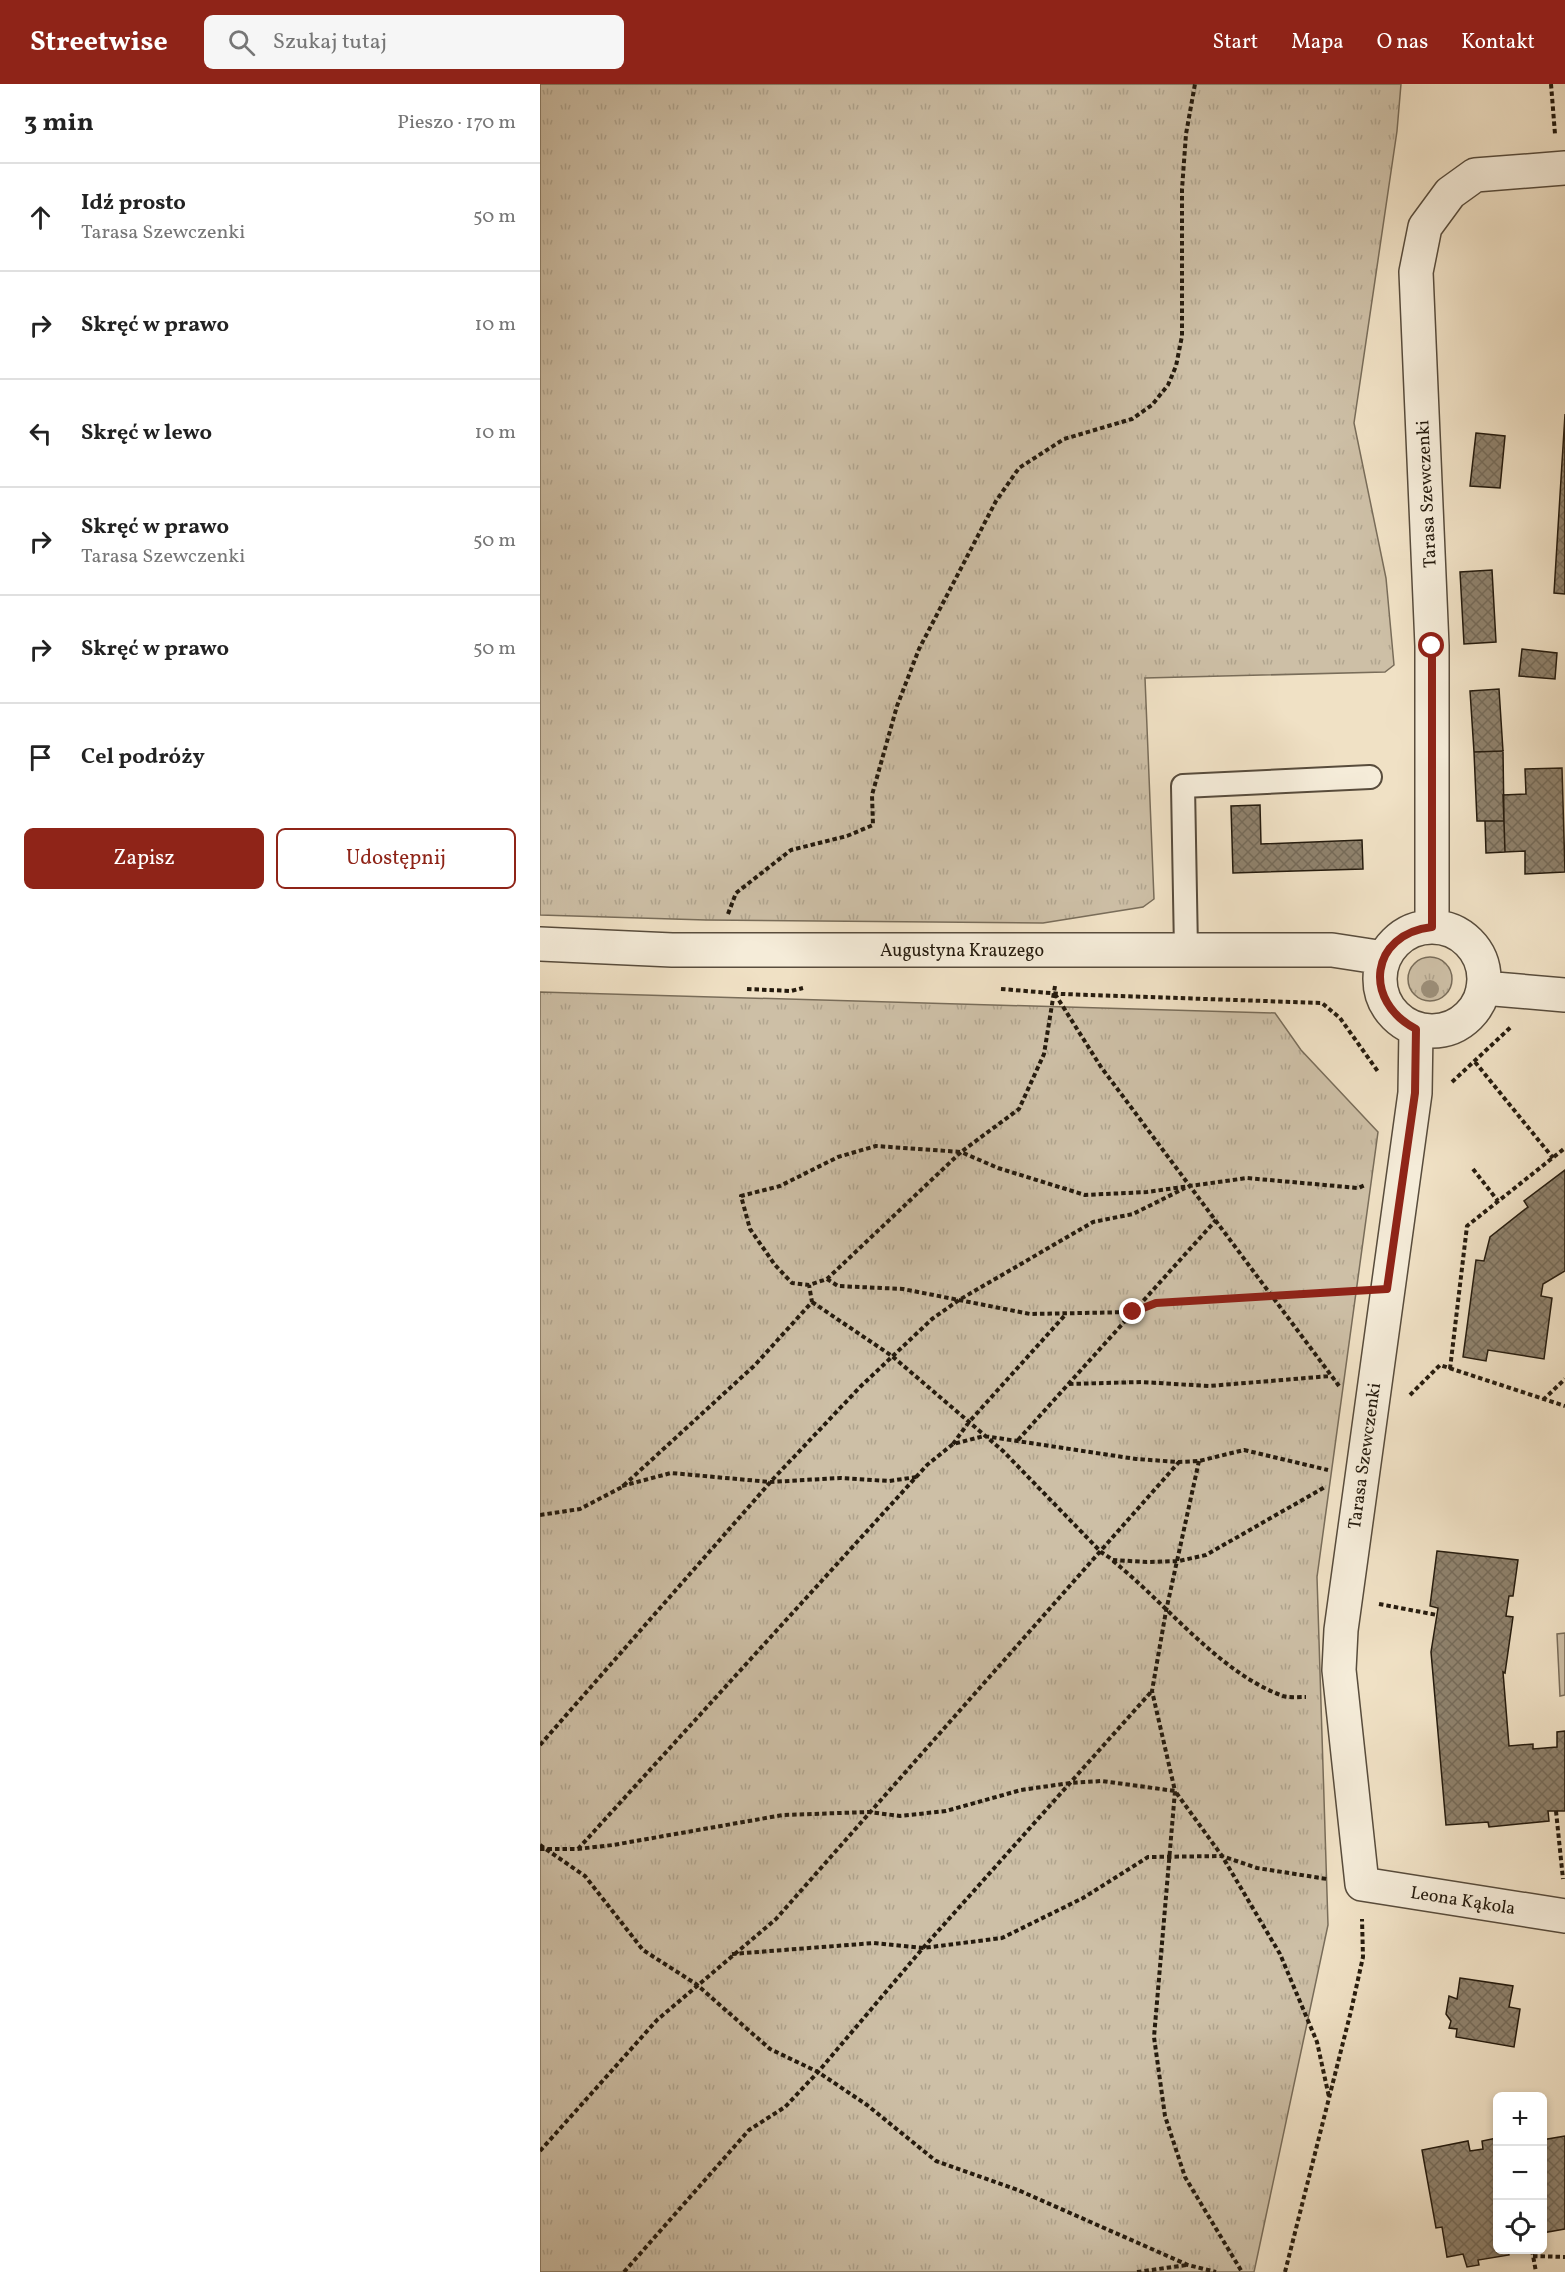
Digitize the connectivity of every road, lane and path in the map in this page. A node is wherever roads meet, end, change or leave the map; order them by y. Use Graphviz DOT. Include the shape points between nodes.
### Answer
graph roads {
  1 [pos="1195,84"];
  2 [pos="1551,84"];
  3 [pos="1561,168"];
  4 [pos="1370,777"];
  5 [pos="1432,927"];
  6 [pos="540,944"];
  7 [pos="724,950"];
  8 [pos="1059,950"];
  9 [pos="1186,950"];
  10 [pos="1384,958"];
  11 [pos="811,987"];
  12 [pos="998,988"];
  13 [pos="1483,988"];
  14 [pos="743,989"];
  15 [pos="1054,993"];
  16 [pos="1565,994"];
  17 [pos="1515,1023"];
  18 [pos="1416,1029"];
  19 [pos="1475,1062"];
  20 [pos="1382,1076"];
  21 [pos="1448,1086"];
  22 [pos="1565,1148"];
  23 [pos="961,1152"];
  24 [pos="1552,1158"];
  25 [pos="1473,1169"];
  26 [pos="1404,1172"];
  27 [pos="1190,1186"];
  28 [pos="1498,1202"];
  29 [pos="1216,1220"];
  30 [pos="827,1279"];
  31 [pos="809,1285"];
  32 [pos="1387,1289"];
  33 [pos="1271,1296"];
  34 [pos="959,1300"];
  35 [pos="812,1302"];
  36 [pos="1133,1312"];
  37 [pos="1067,1313"];
  38 [pos="892,1356"];
  39 [pos="1450,1369"];
  40 [pos="1332,1376"];
  41 [pos="1565,1378"];
  42 [pos="1069,1384"];
  43 [pos="1407,1398"];
  44 [pos="1544,1400"];
  45 [pos="1565,1406"];
  46 [pos="969,1422"];
  47 [pos="1368,1431"];
  48 [pos="984,1436"];
  49 [pos="1018,1440"];
  50 [pos="953,1444"];
  51 [pos="1199,1461"];
  52 [pos="1179,1462"];
  53 [pos="1354,1476"];
  54 [pos="917,1477"];
  55 [pos="770,1482"];
  56 [pos="622,1487"];
  57 [pos="540,1515"];
  58 [pos="1101,1552"];
  59 [pos="1113,1560"];
  60 [pos="1179,1561"];
  61 [pos="1374,1603"];
  62 [pos="1166,1611"];
  63 [pos="1437,1615"];
  64 [pos="1152,1691"];
  65 [pos="1343,1696"];
  66 [pos="540,1745"];
  67 [pos="1070,1784"];
  68 [pos="1175,1791"];
  69 [pos="1556,1811"];
  70 [pos="869,1812"];
  71 [pos="541,1847"];
  72 [pos="577,1849"];
  73 [pos="1169,1856"];
  74 [pos="1222,1856"];
  75 [pos="1362,1884"];
  76 [pos="1564,1901"];
  77 [pos="923,1948"];
  78 [pos="732,1954"];
  79 [pos="696,1984"];
  80 [pos="819,2072"];
  81 [pos="1329,2098"];
  82 [pos="540,2151"];
  83 [pos="1533,2256"];
  84 [pos="1565,2257"];
  85 [pos="1188,2265"];
  86 [pos="624,2272"];
  87 [pos="1137,2272"];
  88 [pos="1216,2272"];
  89 [pos="1242,2272"];
  90 [pos="1285,2272"];
  91 [pos="1536,2272"];
  1 -- 7 [label="path" via="1182,189 1182,336 1168,385 1152,405 1132,419 1064,439 1019,468 996,501 919,649 897,706 872,795 873,825 791,850 736,893 724,924"];
  2 -- 3 [label="path"];
  3 -- 5 [label="street, Tarasa Szewczenki" via="1475,175 1450,193 1425,227 1416,272 1432,646"];
  4 -- 9 [label="lane" via="1183,786"];
  5 -- 10 [label="street" via="1417,928 1403,935"];
  5 -- 13 [label="street" via="1466,938 1483,970"];
  6 -- 7 [label="street, Augustyna Krauzego"];
  7 -- 8 [label="street, Augustyna Krauzego"];
  8 -- 9 [label="street, Augustyna Krauzego"];
  8 -- 15 [label="path"];
  9 -- 10 [label="street, Augustyna Krauzego" via="1332,950"];
  10 -- 18 [label="street" via="1380,975 1385,1000 1401,1021"];
  11 -- 14 [label="path" via="790,991"];
  12 -- 15 [label="path"];
  13 -- 16 [label="street"];
  13 -- 18 [label="street" via="1477,1005 1466,1018 1434,1031"];
  15 -- 20 [label="path" via="1322,1003 1340,1018"];
  15 -- 23 [label="path" via="1044,1054 1019,1109"];
  15 -- 27 [label="path" via="1101,1067"];
  17 -- 19 [label="path"];
  18 -- 26 [label="street, Tarasa Szewczenki" via="1415,1093"];
  19 -- 21 [label="path"];
  19 -- 24 [label="path"];
  22 -- 24 [label="path"];
  23 -- 27 [label="path" via="1084,1195"];
  23 -- 30 [label="path"];
  23 -- 31 [label="path" via="876,1146 838,1157 780,1186 741,1196 750,1229 775,1265 792,1283"];
  24 -- 28 [label="path"];
  25 -- 28 [label="path"];
  26 -- 27 [label="path" via="1358,1188 1247,1178"];
  26 -- 32 [label="street, Tarasa Szewczenki"];
  27 -- 29 [label="path"];
  27 -- 34 [label="path" via="1133,1214 1093,1222"];
  28 -- 39 [label="path" via="1467,1226"];
  29 -- 33 [label="path"];
  29 -- 36 [label="path"];
  30 -- 31 [label="path"];
  30 -- 34 [label="path" via="838,1286 903,1289"];
  31 -- 35 [label="path"];
  32 -- 33 [label="path"];
  32 -- 47 [label="street, Tarasa Szewczenki"];
  33 -- 36 [label="path" via="1156,1303"];
  33 -- 40 [label="path"];
  34 -- 37 [label="path" via="1030,1314"];
  34 -- 38 [label="path"];
  35 -- 38 [label="path"];
  35 -- 56 [label="path" via="755,1365"];
  36 -- 37 [label="path"];
  36 -- 42 [label="path"];
  37 -- 46 [label="path"];
  38 -- 46 [label="path"];
  38 -- 55 [label="path"];
  39 -- 43 [label="path" via="1440,1365"];
  39 -- 44 [label="path"];
  40 -- 42 [label="path" via="1209,1386 1141,1382"];
  40 -- 47 [label="path"];
  41 -- 44 [label="path"];
  42 -- 49 [label="path"];
  44 -- 45 [label="path"];
  46 -- 48 [label="path"];
  46 -- 50 [label="path"];
  47 -- 53 [label="street, Tarasa Szewczenki"];
  48 -- 49 [label="path"];
  48 -- 50 [label="path"];
  48 -- 58 [label="path"];
  49 -- 52 [label="path"];
  50 -- 54 [label="path"];
  51 -- 52 [label="path"];
  51 -- 53 [label="path" via="1244,1450"];
  51 -- 60 [label="path"];
  52 -- 58 [label="path"];
  53 -- 60 [label="path" via="1206,1555"];
  53 -- 65 [label="street, Tarasa Szewczenki" via="1341,1630 1339,1670"];
  54 -- 55 [label="path" via="889,1481 840,1478"];
  54 -- 72 [label="path"];
  55 -- 56 [label="path" via="671,1473"];
  55 -- 66 [label="path"];
  56 -- 57 [label="path" via="580,1509"];
  58 -- 59 [label="path"];
  58 -- 70 [label="path"];
  59 -- 60 [label="path"];
  59 -- 62 [label="path" via="1148,1589"];
  60 -- 62 [label="path"];
  61 -- 63 [label="path"];
  62 -- 64 [label="path"];
  62 -- 65 [label="path" via="1244,1675 1285,1697"];
  64 -- 67 [label="path"];
  64 -- 68 [label="path"];
  65 -- 75 [label="street, Tarasa Szewczenki"];
  67 -- 68 [label="path" via="1102,1781"];
  67 -- 70 [label="path" via="1021,1790 946,1811 900,1816"];
  67 -- 77 [label="path"];
  68 -- 73 [label="path"];
  68 -- 74 [label="path"];
  69 -- 76 [label="path"];
  70 -- 72 [label="path" via="783,1815"];
  70 -- 78 [label="path" via="776,1919"];
  71 -- 72 [label="path"];
  71 -- 79 [label="path" via="585,1876 643,1950"];
  73 -- 74 [label="path"];
  73 -- 77 [label="path" via="1148,1857 1083,1898 1002,1938"];
  73 -- 89 [label="path" via="1154,2037 1165,2116 1185,2176"];
  74 -- 75 [label="path" via="1257,1868"];
  74 -- 81 [label="path" via="1280,1953 1317,2042"];
  75 -- 76 [label="street, Leona Kąkola"];
  75 -- 81 [label="path" via="1363,1957"];
  77 -- 78 [label="path" via="874,1943"];
  77 -- 80 [label="path"];
  78 -- 79 [label="path"];
  79 -- 80 [label="path" via="770,2049"];
  79 -- 82 [label="path" via="657,2019"];
  80 -- 85 [label="path" via="936,2161 1017,2190"];
  80 -- 86 [label="path" via="785,2107 750,2130"];
  81 -- 90 [label="path"];
  83 -- 84 [label="path"];
  83 -- 91 [label="path"];
  85 -- 87 [label="path"];
  85 -- 88 [label="path"];
}
